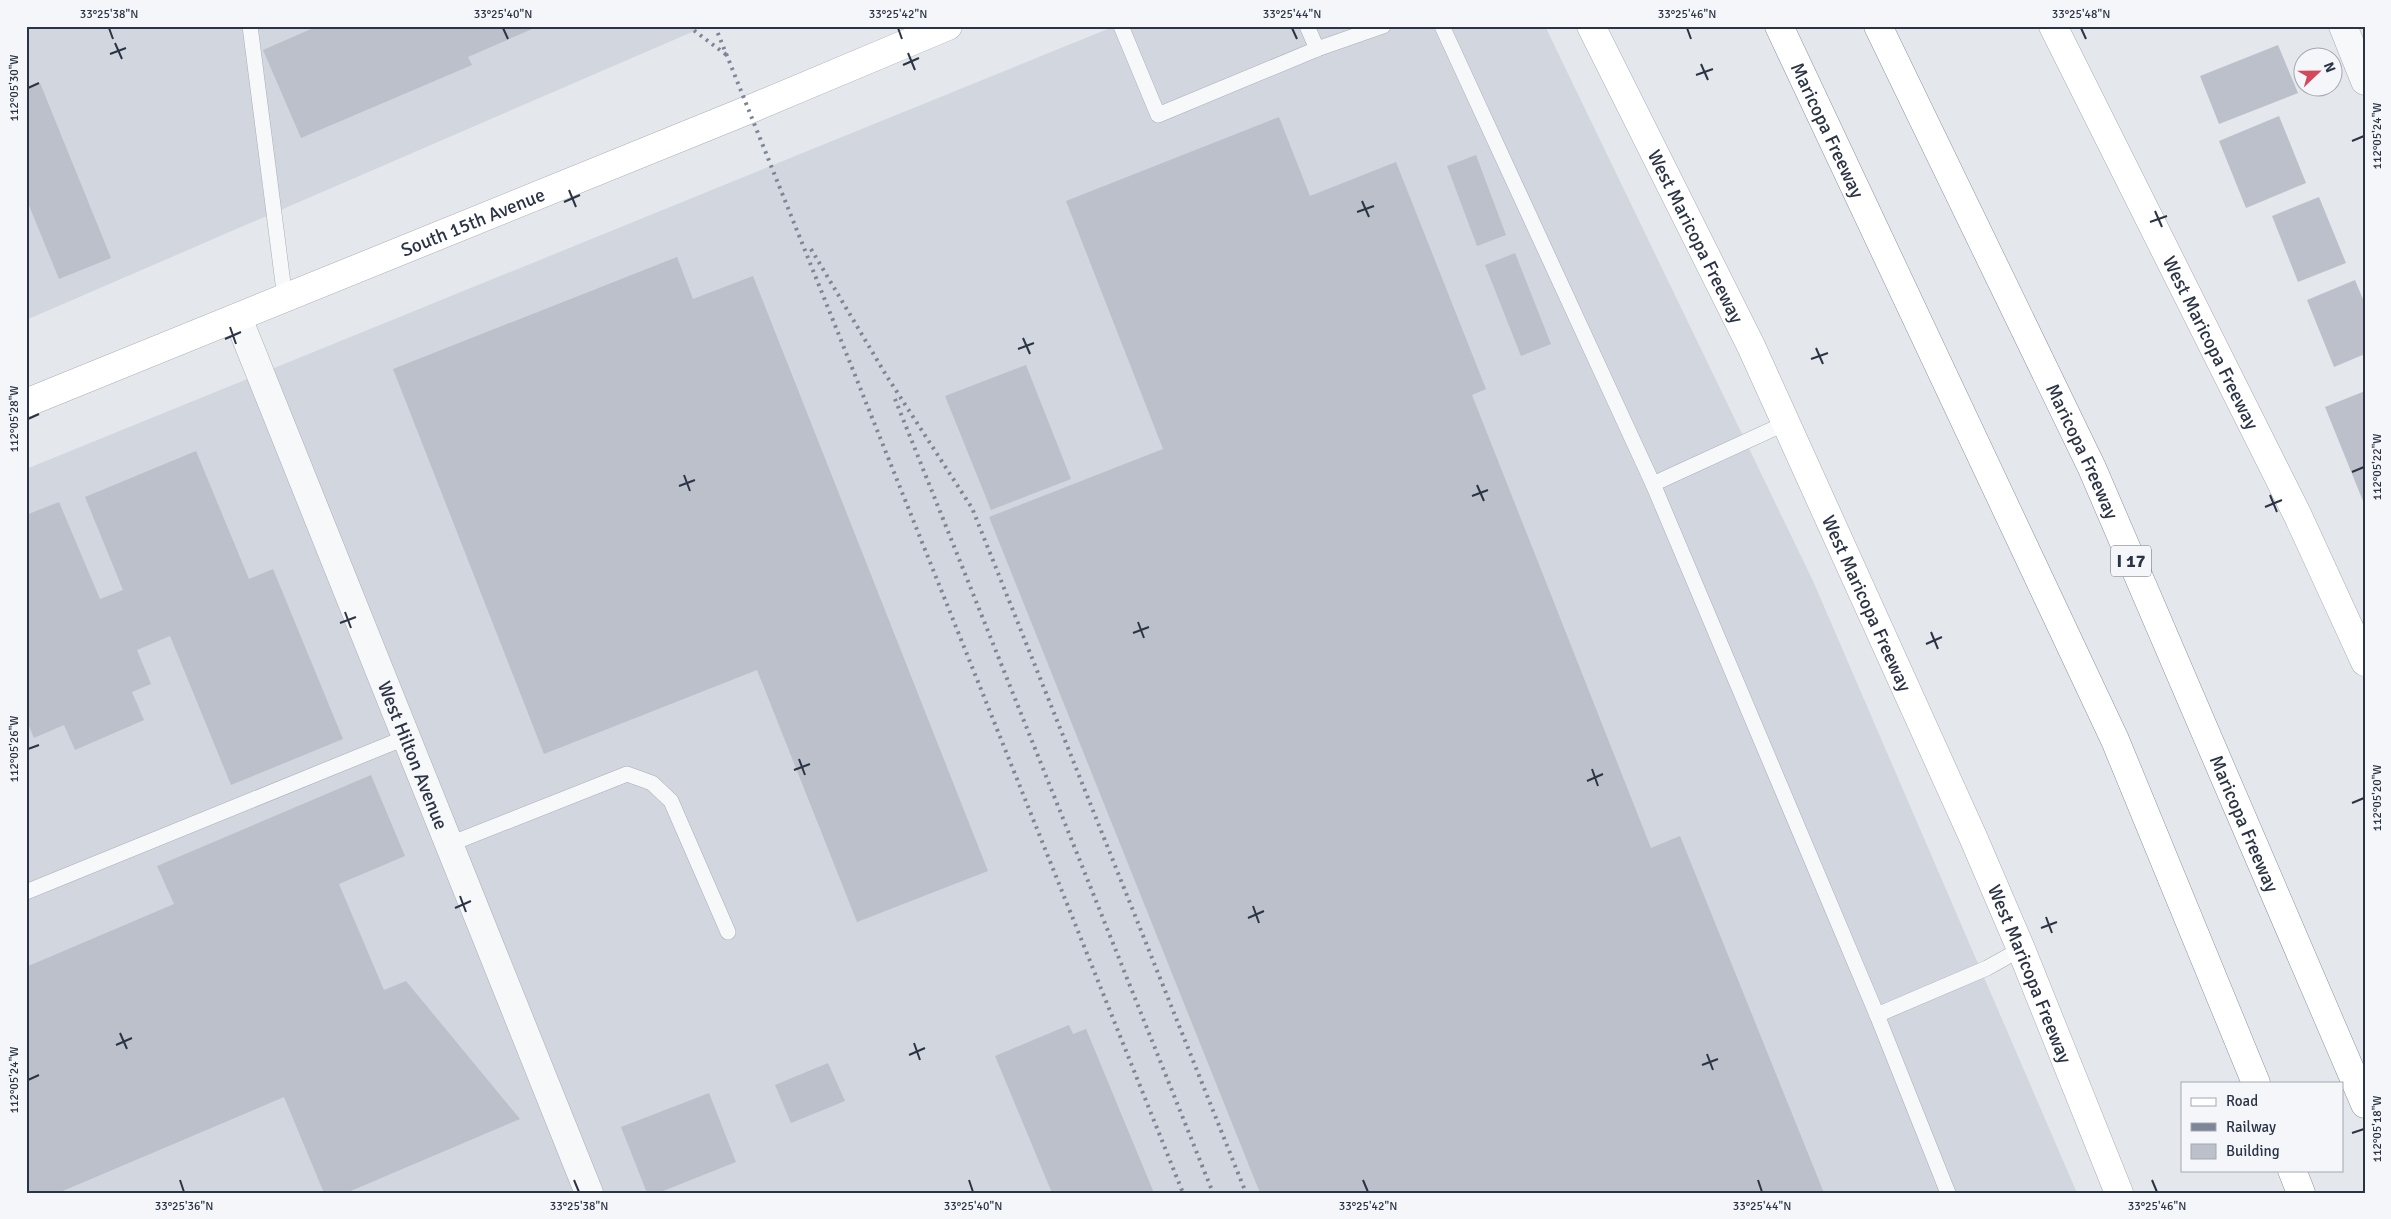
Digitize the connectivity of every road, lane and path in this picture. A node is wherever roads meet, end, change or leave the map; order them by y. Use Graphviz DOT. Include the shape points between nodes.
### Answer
graph roads {
  1 [pos="250,26"];
  2 [pos="948,26"];
  3 [pos="1121,26"];
  4 [pos="1307,26"];
  5 [pos="1383,26"];
  6 [pos="1442,26"];
  7 [pos="1591,26"];
  8 [pos="1779,26"];
  9 [pos="1878,26"];
  10 [pos="2053,26"];
  11 [pos="2343,26"];
  12 [pos="1317,49"];
  13 [pos="2365,81"];
  14 [pos="285,299"];
  15 [pos="238,318"];
  16 [pos="26,403"];
  17 [pos="1786,423"];
  18 [pos="1654,484"];
  19 [pos="2365,662"];
  20 [pos="406,737"];
  21 [pos="450,844"];
  22 [pos="26,892"];
  23 [pos="728,932"];
  24 [pos="2021,949"];
  25 [pos="1877,1015"];
  26 [pos="2256,1082"];
  27 [pos="2365,1104"];
  28 [pos="2293,1172"];
  29 [pos="589,1193"];
  30 [pos="1948,1193"];
  31 [pos="2119,1193"];
  32 [pos="2301,1193"];
  1 -- 14 [label="lane"];
  2 -- 14 [label="main road, South 15th Avenue"];
  3 -- 12 [label="lane" via="1158,115"];
  4 -- 12 [label="lane"];
  5 -- 12 [label="lane"];
  6 -- 18 [label="lane"];
  7 -- 17 [label="main road, West Maricopa Freeway" via="1751,346"];
  8 -- 26 [label="main road, Maricopa Freeway" via="2115,740"];
  9 -- 27 [label="main road, Maricopa Freeway / I 17" via="2092,468"];
  10 -- 19 [label="main road, West Maricopa Freeway" via="2293,507"];
  11 -- 13 [label="street"];
  14 -- 15 [label="main road, South 15th Avenue"];
  15 -- 16 [label="main road, South 15th Avenue"];
  15 -- 20 [label="street, West Hilton Avenue"];
  17 -- 18 [label="lane"];
  17 -- 24 [label="main road, West Maricopa Freeway"];
  18 -- 25 [label="lane"];
  20 -- 21 [label="street, West Hilton Avenue"];
  20 -- 22 [label="lane"];
  21 -- 23 [label="lane" via="627,774 652,783 671,801"];
  21 -- 29 [label="street, West Hilton Avenue"];
  24 -- 25 [label="lane" via="1987,968"];
  24 -- 31 [label="main road, West Maricopa Freeway"];
  25 -- 30 [label="lane"];
  28 -- 32 [label="main road"];
}
